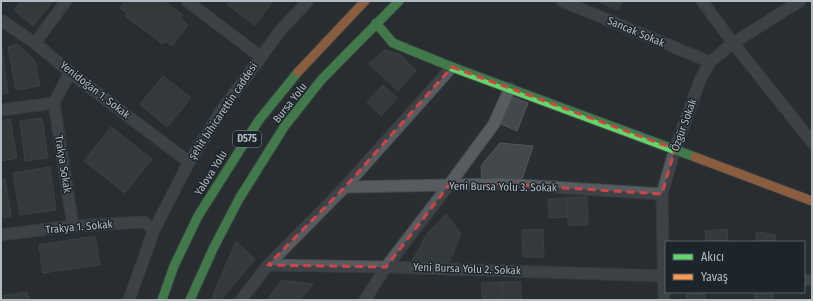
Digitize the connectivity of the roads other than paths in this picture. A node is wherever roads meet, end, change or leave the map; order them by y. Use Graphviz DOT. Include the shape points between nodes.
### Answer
graph roads {
  1 [pos="66,1"];
  2 [pos="187,1"];
  3 [pos="308,1"];
  4 [pos="365,1"];
  5 [pos="399,1"];
  6 [pos="562,1"];
  7 [pos="702,1"];
  8 [pos="800,1"];
  9 [pos="1,20"];
  10 [pos="376,23"];
  11 [pos="35,43"];
  12 [pos="733,43"];
  13 [pos="261,57"];
  14 [pos="710,62"];
  15 [pos="452,67"];
  16 [pos="70,72"];
  17 [pos="510,88"];
  18 [pos="54,103"];
  19 [pos="1,110"];
  20 [pos="812,142"];
  21 [pos="675,149"];
  22 [pos="189,162"];
  23 [pos="449,185"];
  24 [pos="345,187"];
  25 [pos="662,194"];
  26 [pos="812,200"];
  27 [pos="73,226"];
  28 [pos="154,230"];
  29 [pos="1,235"];
  30 [pos="268,265"];
  31 [pos="386,267"];
  32 [pos="200,276"];
  33 [pos="665,276"];
  34 [pos="130,300"];
  35 [pos="162,300"];
  36 [pos="190,300"];
  37 [pos="195,300"];
  38 [pos="240,300"];
  39 [pos="365,300"];
  40 [pos="664,300"];
  1 -- 11 [label="street"];
  2 -- 13 [label="street"];
  3 -- 13 [label="street, şehit bihicarettin caddesi" via="279,32"];
  4 -- 35 [label="main road, Yalova Yolu / D575" via="290,80 259,120 198,216 174,266"];
  5 -- 10 [label="main road, Bursa Yolu / D575"];
  6 -- 14 [label="street, Sancak Sokak"];
  7 -- 12 [label="street"];
  8 -- 12 [label="street, Özgür Sokak"];
  9 -- 11 [label="street, Yenidoğan 1. Sokak"];
  10 -- 15 [label="main road" via="393,43"];
  10 -- 32 [label="main road, Bursa Yolu / D575" via="302,104 270,149 217,239"];
  11 -- 16 [label="street, Yenidoğan 1. Sokak"];
  12 -- 14 [label="street, Özgür Sokak"];
  12 -- 20 [label="street"];
  13 -- 22 [label="street, şehit bihicarettin caddesi" via="221,111"];
  14 -- 21 [label="street, Özgür Sokak"];
  15 -- 17 [label="main road"];
  15 -- 24 [label="street"];
  16 -- 18 [label="street"];
  16 -- 22 [label="street, Yenidoğan 1. Sokak"];
  17 -- 21 [label="main road"];
  17 -- 23 [label="street" via="494,124"];
  18 -- 19 [label="street"];
  18 -- 27 [label="street, Trakya Sokak"];
  21 -- 25 [label="street, Özgür Sokak"];
  21 -- 26 [label="main road"];
  22 -- 28 [label="street, şehit bihicarettin caddesi"];
  23 -- 24 [label="street, Yeni Bursa Yolu 3. Sokak"];
  23 -- 25 [label="street, Yeni Bursa Yolu 3. Sokak" via="503,184"];
  23 -- 31 [label="street"];
  24 -- 30 [label="street"];
  25 -- 33 [label="street, Özgür Sokak"];
  27 -- 28 [label="street, Trakya 1. Sokak" via="144,222"];
  27 -- 29 [label="street, Trakya 1. Sokak"];
  28 -- 34 [label="street, şehit bihicarettin caddesi"];
  30 -- 31 [label="street, Yeni Bursa Yolu 2. Sokak"];
  30 -- 38 [label="street"];
  31 -- 33 [label="street, Yeni Bursa Yolu 2. Sokak"];
  31 -- 39 [label="street"];
  32 -- 36 [label="main road, Bursa Yolu / D575"];
  32 -- 37 [label="main road"];
  33 -- 40 [label="street, Özgür Sokak"];
}
